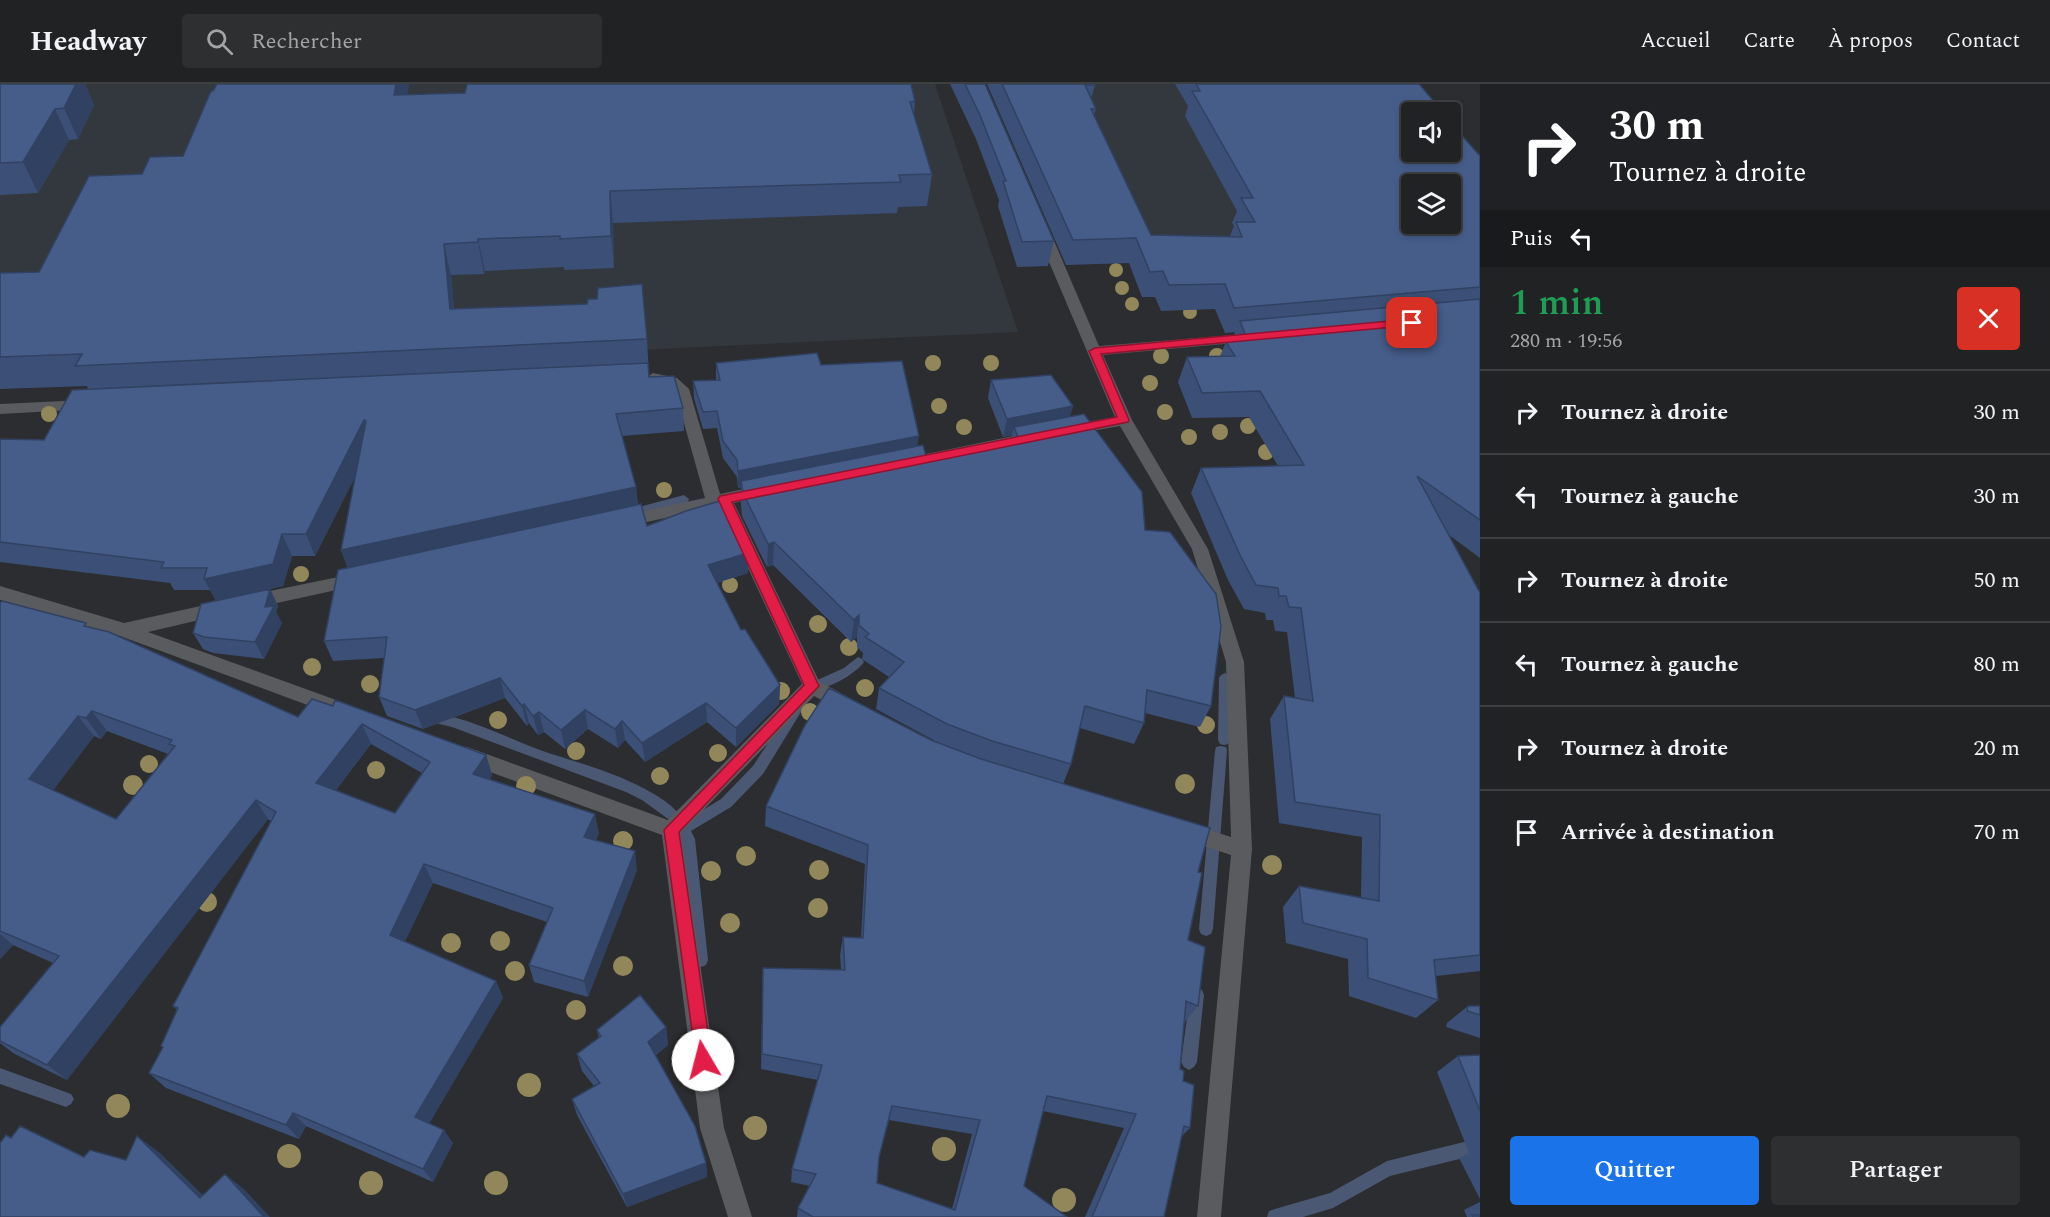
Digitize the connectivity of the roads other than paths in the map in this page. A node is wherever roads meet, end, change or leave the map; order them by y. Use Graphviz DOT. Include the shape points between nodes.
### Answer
graph roads {
  1 [pos="1035,212"];
  2 [pos="1270,336"];
  3 [pos="1095,351"];
  4 [pos="635,379"];
  5 [pos="96,404"];
  6 [pos="0,409"];
  7 [pos="1124,420"];
  8 [pos="889,466"];
  9 [pos="783,488"];
  10 [pos="719,500"];
  11 [pos="598,526"];
  12 [pos="379,574"];
  13 [pos="0,593"];
  14 [pos="124,630"];
  15 [pos="812,686"];
  16 [pos="863,714"];
  17 [pos="359,716"];
  18 [pos="448,748"];
  19 [pos="1164,825"];
  20 [pos="671,830"];
  21 [pos="1242,849"];
  22 [pos="740,1217"];
  23 [pos="1209,1217"];
  1 -- 3 [label="street"];
  2 -- 3 [label="street"];
  3 -- 7 [label="street"];
  4 -- 10 [label="street" via="659,378 682,389"];
  5 -- 6 [label="street"];
  7 -- 8 [label="street"];
  7 -- 21 [label="street" via="1200,549 1235,662"];
  9 -- 10 [label="street"];
  10 -- 11 [label="street"];
  10 -- 15 [label="street"];
  12 -- 14 [label="street"];
  13 -- 14 [label="street"];
  14 -- 17 [label="street"];
  15 -- 16 [label="street"];
  15 -- 20 [label="street"];
  18 -- 20 [label="street"];
  19 -- 21 [label="street"];
  20 -- 22 [label="street" via="712,1128"];
  21 -- 23 [label="street"];
}
